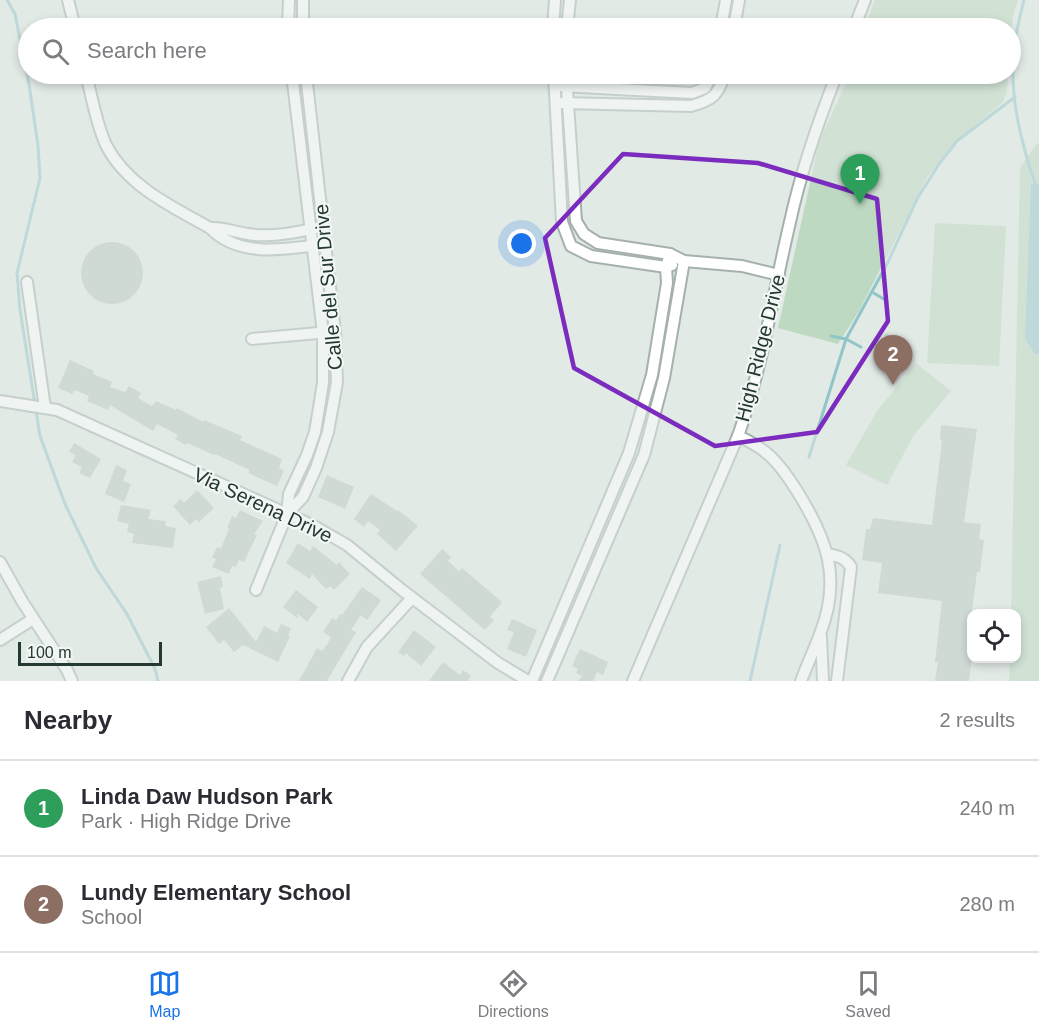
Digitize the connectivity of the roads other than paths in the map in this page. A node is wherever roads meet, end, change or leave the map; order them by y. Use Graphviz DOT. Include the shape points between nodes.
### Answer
graph roads {
  1 [pos="68,0"];
  2 [pos="289,0"];
  3 [pos="303,0"];
  4 [pos="555,0"];
  5 [pos="570,0"];
  6 [pos="726,0"];
  7 [pos="739,0"];
  8 [pos="865,0"];
  9 [pos="72,18"];
  10 [pos="288,18"];
  11 [pos="303,18"];
  12 [pos="554,18"];
  13 [pos="568,18"];
  14 [pos="723,18"];
  15 [pos="736,18"];
  16 [pos="858,18"];
  17 [pos="89,84"];
  18 [pos="707,84"];
  19 [pos="721,84"];
  20 [pos="833,84"];
  21 [pos="306,85"];
  22 [pos="293,86"];
  23 [pos="554,86"];
  24 [pos="567,86"];
  25 [pos="705,88"];
  26 [pos="714,96"];
  27 [pos="555,103"];
  28 [pos="568,104"];
  29 [pos="574,183"];
  30 [pos="560,185"];
  31 [pos="323,227"];
  32 [pos="210,228"];
  33 [pos="310,230"];
  34 [pos="241,232"];
  35 [pos="584,234"];
  36 [pos="325,244"];
  37 [pos="237,246"];
  38 [pos="312,246"];
  39 [pos="571,246"];
  40 [pos="670,254"];
  41 [pos="684,261"];
  42 [pos="666,267"];
  43 [pos="779,275"];
  44 [pos="27,282"];
  45 [pos="335,332"];
  46 [pos="323,333"];
  47 [pos="252,339"];
  48 [pos="0,401"];
  49 [pos="643,407"];
  50 [pos="48,408"];
  51 [pos="656,411"];
  52 [pos="738,435"];
  53 [pos="287,514"];
  54 [pos="588,549"];
  55 [pos="827,554"];
  56 [pos="601,555"];
  57 [pos="0,562"];
  58 [pos="256,590"];
  59 [pos="412,598"];
  60 [pos="33,619"];
  61 [pos="821,633"];
  62 [pos="0,640"];
  63 [pos="549,676"];
  64 [pos="72,681"];
  65 [pos="348,681"];
  66 [pos="530,681"];
  67 [pos="633,681"];
  68 [pos="801,681"];
  69 [pos="824,681"];
  70 [pos="837,681"];
  1 -- 9 [label="street"];
  2 -- 10 [label="street"];
  3 -- 11 [label="street"];
  4 -- 12 [label="street"];
  5 -- 13 [label="street"];
  6 -- 14 [label="street"];
  7 -- 15 [label="street"];
  8 -- 16 [label="street"];
  17 -- 32 [label="street" via="106,144 119,166 139,185"];
  18 -- 25 [label="street"];
  19 -- 26 [label="street"];
  20 -- 43 [label="street, High Ridge Drive" via="812,140"];
  21 -- 22 [label="street"];
  21 -- 31 [label="street, Calle del Sur Drive"];
  22 -- 33 [label="street, Calle del Sur Drive"];
  23 -- 24 [label="street"];
  23 -- 27 [label="street"];
  24 -- 25 [label="street" via="692,93"];
  24 -- 28 [label="street"];
  25 -- 26 [label="street"];
  26 -- 28 [label="street" via="691,105"];
  27 -- 28 [label="street"];
  27 -- 30 [label="street"];
  28 -- 29 [label="street"];
  29 -- 30 [label="street"];
  29 -- 35 [label="street" via="576,221"];
  30 -- 39 [label="street" via="562,222"];
  31 -- 33 [label="street"];
  31 -- 36 [label="street, Calle del Sur Drive"];
  32 -- 34 [label="street"];
  32 -- 37 [label="street" via="218,237"];
  33 -- 34 [label="street"];
  33 -- 38 [label="street, Calle del Sur Drive"];
  34 -- 37 [label="street"];
  35 -- 39 [label="street"];
  35 -- 40 [label="street" via="598,243"];
  36 -- 38 [label="street"];
  36 -- 45 [label="street, Calle del Sur Drive"];
  37 -- 38 [label="street" via="262,250"];
  38 -- 46 [label="street, Calle del Sur Drive"];
  39 -- 42 [label="street" via="591,256"];
  40 -- 41 [label="street"];
  40 -- 42 [label="street"];
  41 -- 42 [label="street"];
  41 -- 43 [label="street" via="742,266"];
  41 -- 51 [label="street"];
  42 -- 49 [label="street" via="667,283 652,375"];
  43 -- 52 [label="street, High Ridge Drive" via="749,405"];
  44 -- 50 [label="street"];
  45 -- 46 [label="street"];
  45 -- 53 [label="street, Calle del Sur Drive" via="337,382 328,432 303,496"];
  46 -- 47 [label="street"];
  46 -- 53 [label="street, Calle del Sur Drive" via="320,412 308,455 289,494"];
  48 -- 50 [label="street, Via Serena Drive"];
  49 -- 51 [label="street"];
  49 -- 54 [label="street" via="629,453"];
  50 -- 53 [label="street, Via Serena Drive"];
  51 -- 56 [label="street" via="644,455"];
  52 -- 55 [label="street" via="778,462 815,519"];
  52 -- 67 [label="street, High Ridge Drive"];
  53 -- 58 [label="street, Calle del Sur Drive"];
  53 -- 59 [label="street, Via Serena Drive" via="347,545"];
  54 -- 56 [label="street"];
  54 -- 66 [label="street"];
  55 -- 61 [label="street" via="831,583"];
  55 -- 70 [label="street" via="839,556 851,567"];
  56 -- 63 [label="street"];
  57 -- 60 [label="street"];
  59 -- 65 [label="street" via="368,647"];
  59 -- 66 [label="street, Via Serena Drive" via="498,663"];
  60 -- 62 [label="street"];
  60 -- 64 [label="street"];
  61 -- 68 [label="street"];
  61 -- 69 [label="street"];
}
